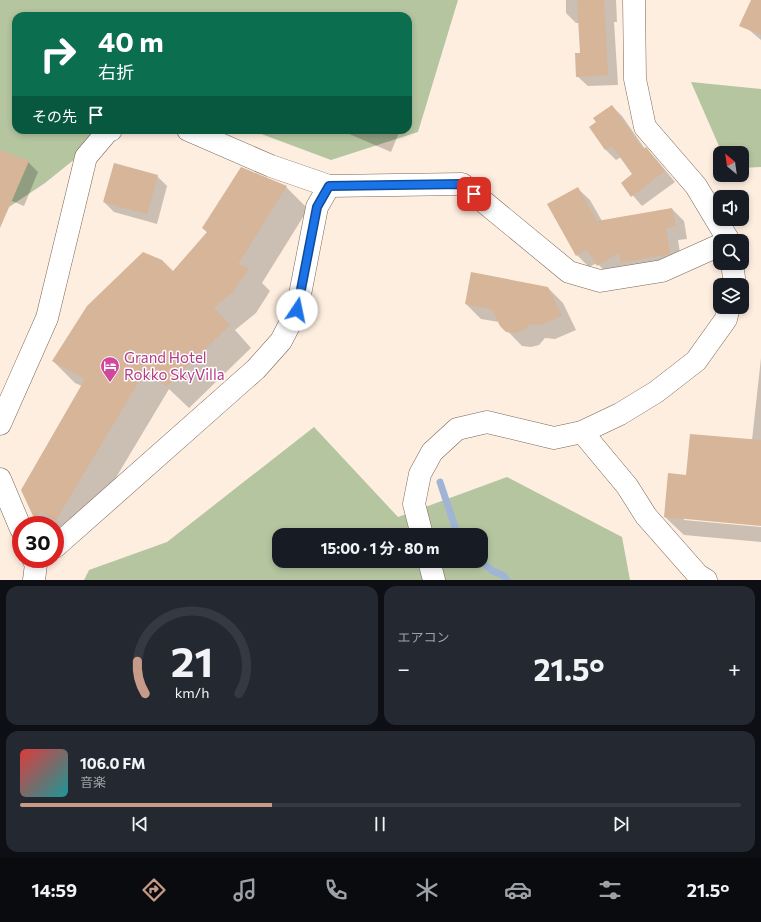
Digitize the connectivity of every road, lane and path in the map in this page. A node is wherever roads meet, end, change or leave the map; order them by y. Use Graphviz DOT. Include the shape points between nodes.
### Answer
graph roads {
  1 [pos="634,0"];
  2 [pos="105,134"];
  3 [pos="197,134"];
  4 [pos="329,186"];
  5 [pos="725,234"];
  6 [pos="713,248"];
  7 [pos="727,314"];
  8 [pos="0,424"];
  9 [pos="582,432"];
  10 [pos="0,478"];
  11 [pos="16,516"];
  12 [pos="420,528"];
  13 [pos="64,539"];
  14 [pos="431,568"];
  15 [pos="434,580"];
  16 [pos="706,580"];
  1 -- 5 [label="street" via="635,79 645,127 696,186"];
  2 -- 8 [label="street" via="86,157 47,318"];
  3 -- 4 [label="street" via="271,166"];
  4 -- 6 [label="street" via="462,184 569,272 600,281 662,271"];
  4 -- 13 [label="street" via="317,207 297,310 281,342 256,369"];
  7 -- 9 [label="street" via="696,361 656,392 620,414"];
  9 -- 12 [label="street" via="554,438 487,422 457,429 432,452 420,474 414,504"];
  9 -- 16 [label="street" via="627,486 646,516 698,575"];
  10 -- 11 [label="street"];
  14 -- 15 [label="street"];
}
